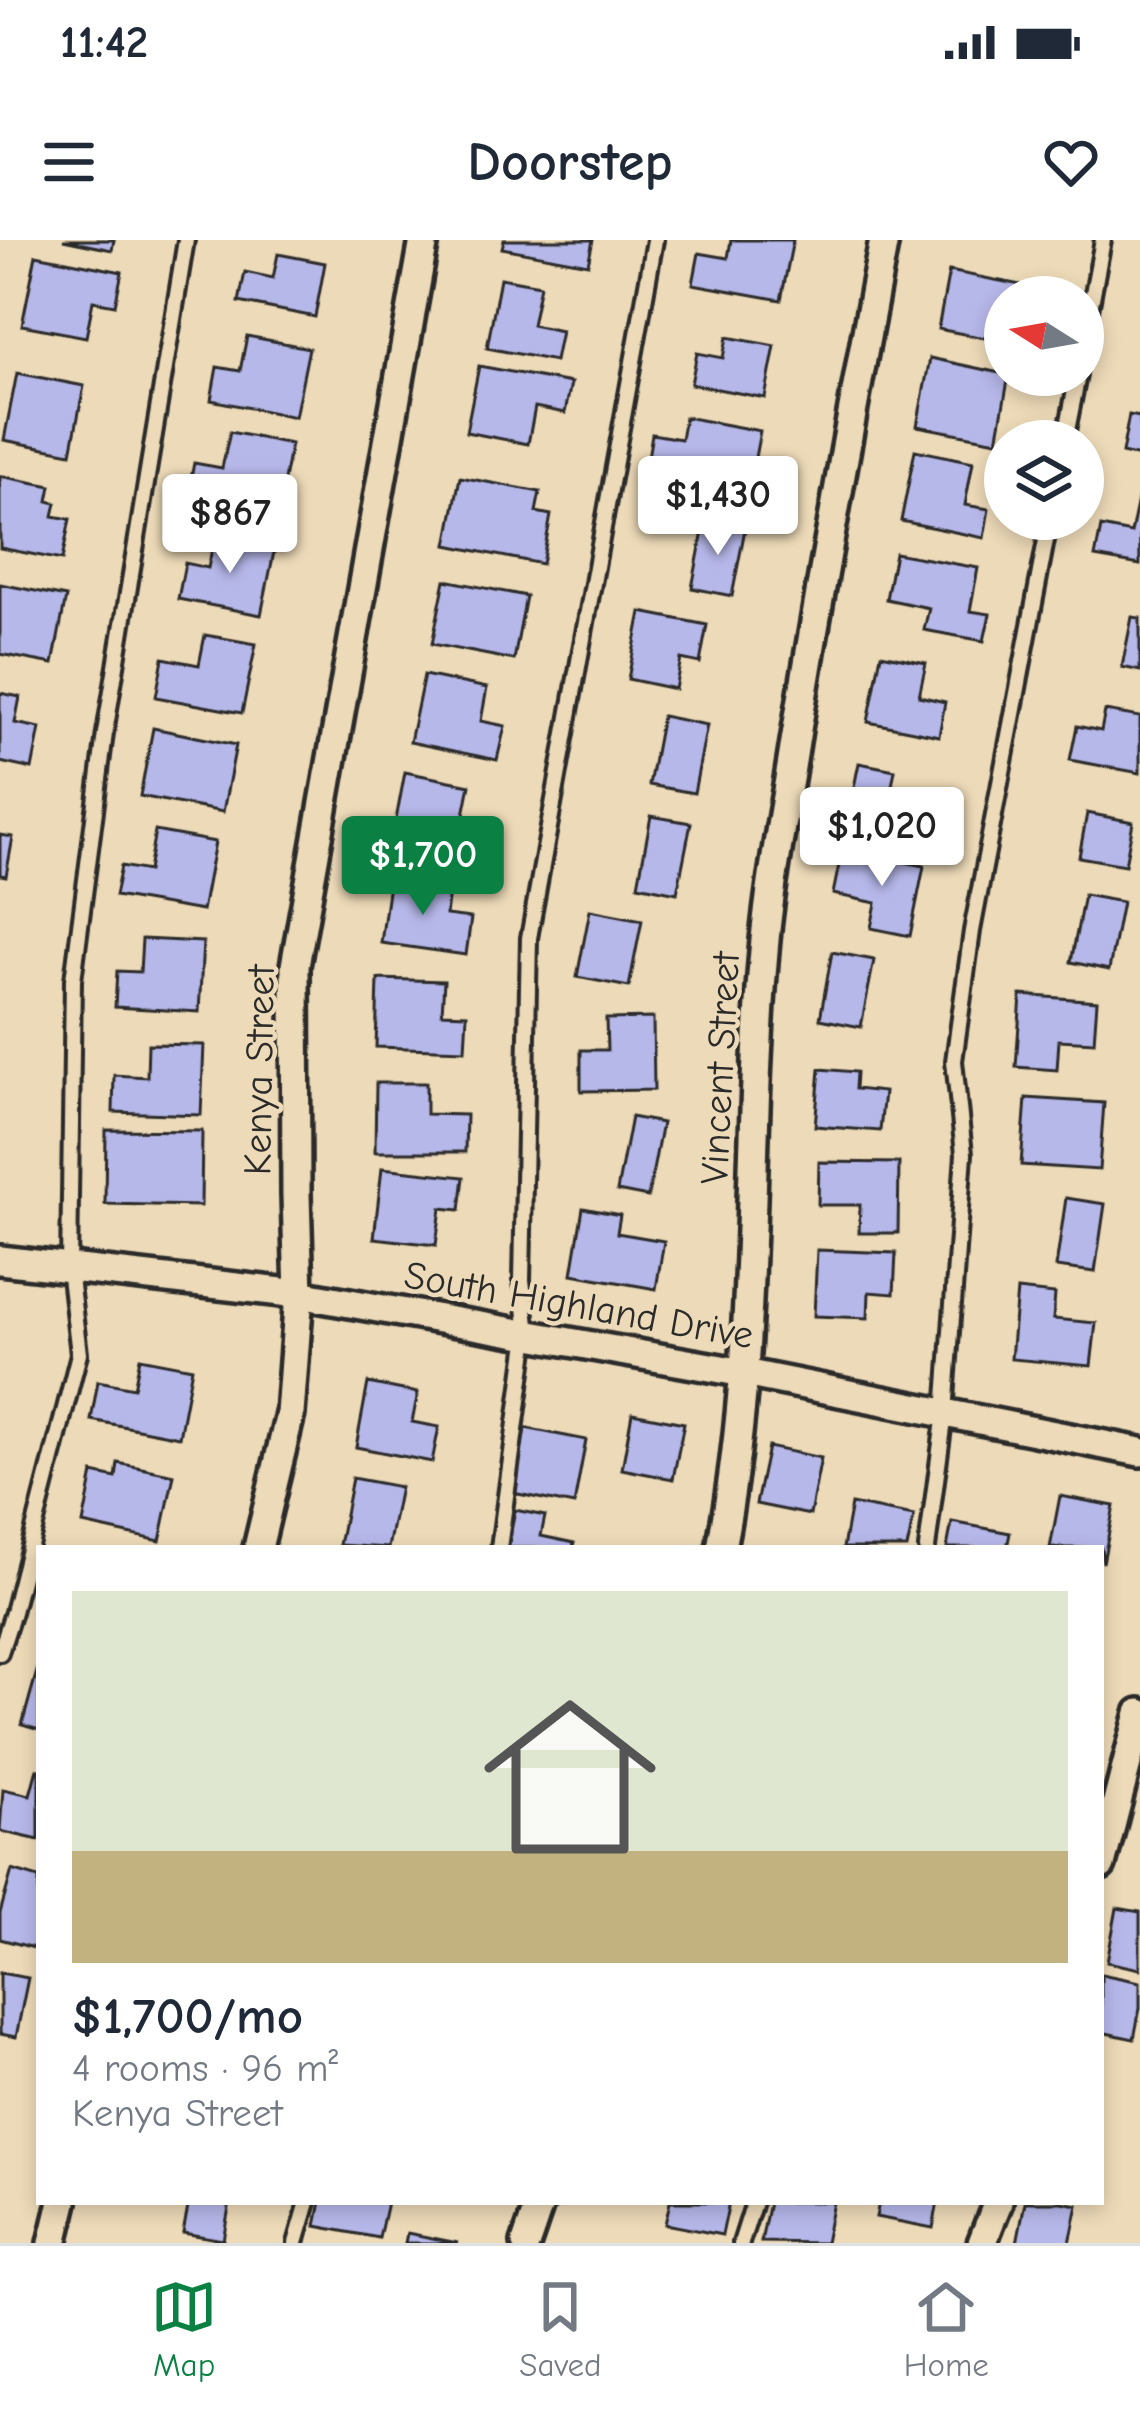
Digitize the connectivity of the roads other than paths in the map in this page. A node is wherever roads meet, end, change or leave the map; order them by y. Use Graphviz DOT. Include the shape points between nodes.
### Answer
graph roads {
  1 [pos="186,240"];
  2 [pos="424,240"];
  3 [pos="655,240"];
  4 [pos="884,240"];
  5 [pos="1103,240"];
  6 [pos="1096,276"];
  7 [pos="1046,540"];
  8 [pos="0,1260"];
  9 [pos="69,1268"];
  10 [pos="299,1294"];
  11 [pos="528,1334"];
  12 [pos="744,1373"];
  13 [pos="945,1413"];
  14 [pos="1140,1452"];
  15 [pos="259,1545"];
  16 [pos="499,1545"];
  17 [pos="722,1545"];
  18 [pos="927,1545"];
  19 [pos="0,1653"];
  20 [pos="1140,1712"];
  21 [pos="1104,1853"];
  22 [pos="62,2205"];
  23 [pos="307,2205"];
  24 [pos="539,2205"];
  25 [pos="753,2205"];
  26 [pos="997,2205"];
  27 [pos="53,2243"];
  28 [pos="296,2243"];
  29 [pos="526,2243"];
  30 [pos="741,2243"];
  31 [pos="982,2243"];
  1 -- 9 [label="lane" via="73,980"];
  2 -- 10 [label="street, Kenya Street" via="295,966"];
  3 -- 11 [label="lane" via="529,938 522,1280"];
  4 -- 12 [label="street, Vincent Street" via="766,932"];
  5 -- 6 [label="lane"];
  7 -- 13 [label="lane" via="954,1061 964,1154"];
  8 -- 9 [label="street, South Highland Drive"];
  9 -- 10 [label="street, South Highland Drive"];
  9 -- 19 [label="lane" via="80,1354"];
  10 -- 11 [label="street, South Highland Drive"];
  10 -- 15 [label="street, Kenya Street" via="290,1414"];
  11 -- 12 [label="street, South Highland Drive"];
  11 -- 16 [label="lane"];
  12 -- 13 [label="street, South Highland Drive"];
  12 -- 17 [label="street, Vincent Street"];
  13 -- 14 [label="street, South Highland Drive"];
  13 -- 18 [label="lane"];
  20 -- 21 [label="street"];
  22 -- 27 [label="street"];
  23 -- 28 [label="lane"];
  24 -- 29 [label="street"];
  25 -- 30 [label="lane"];
  26 -- 31 [label="street"];
}
